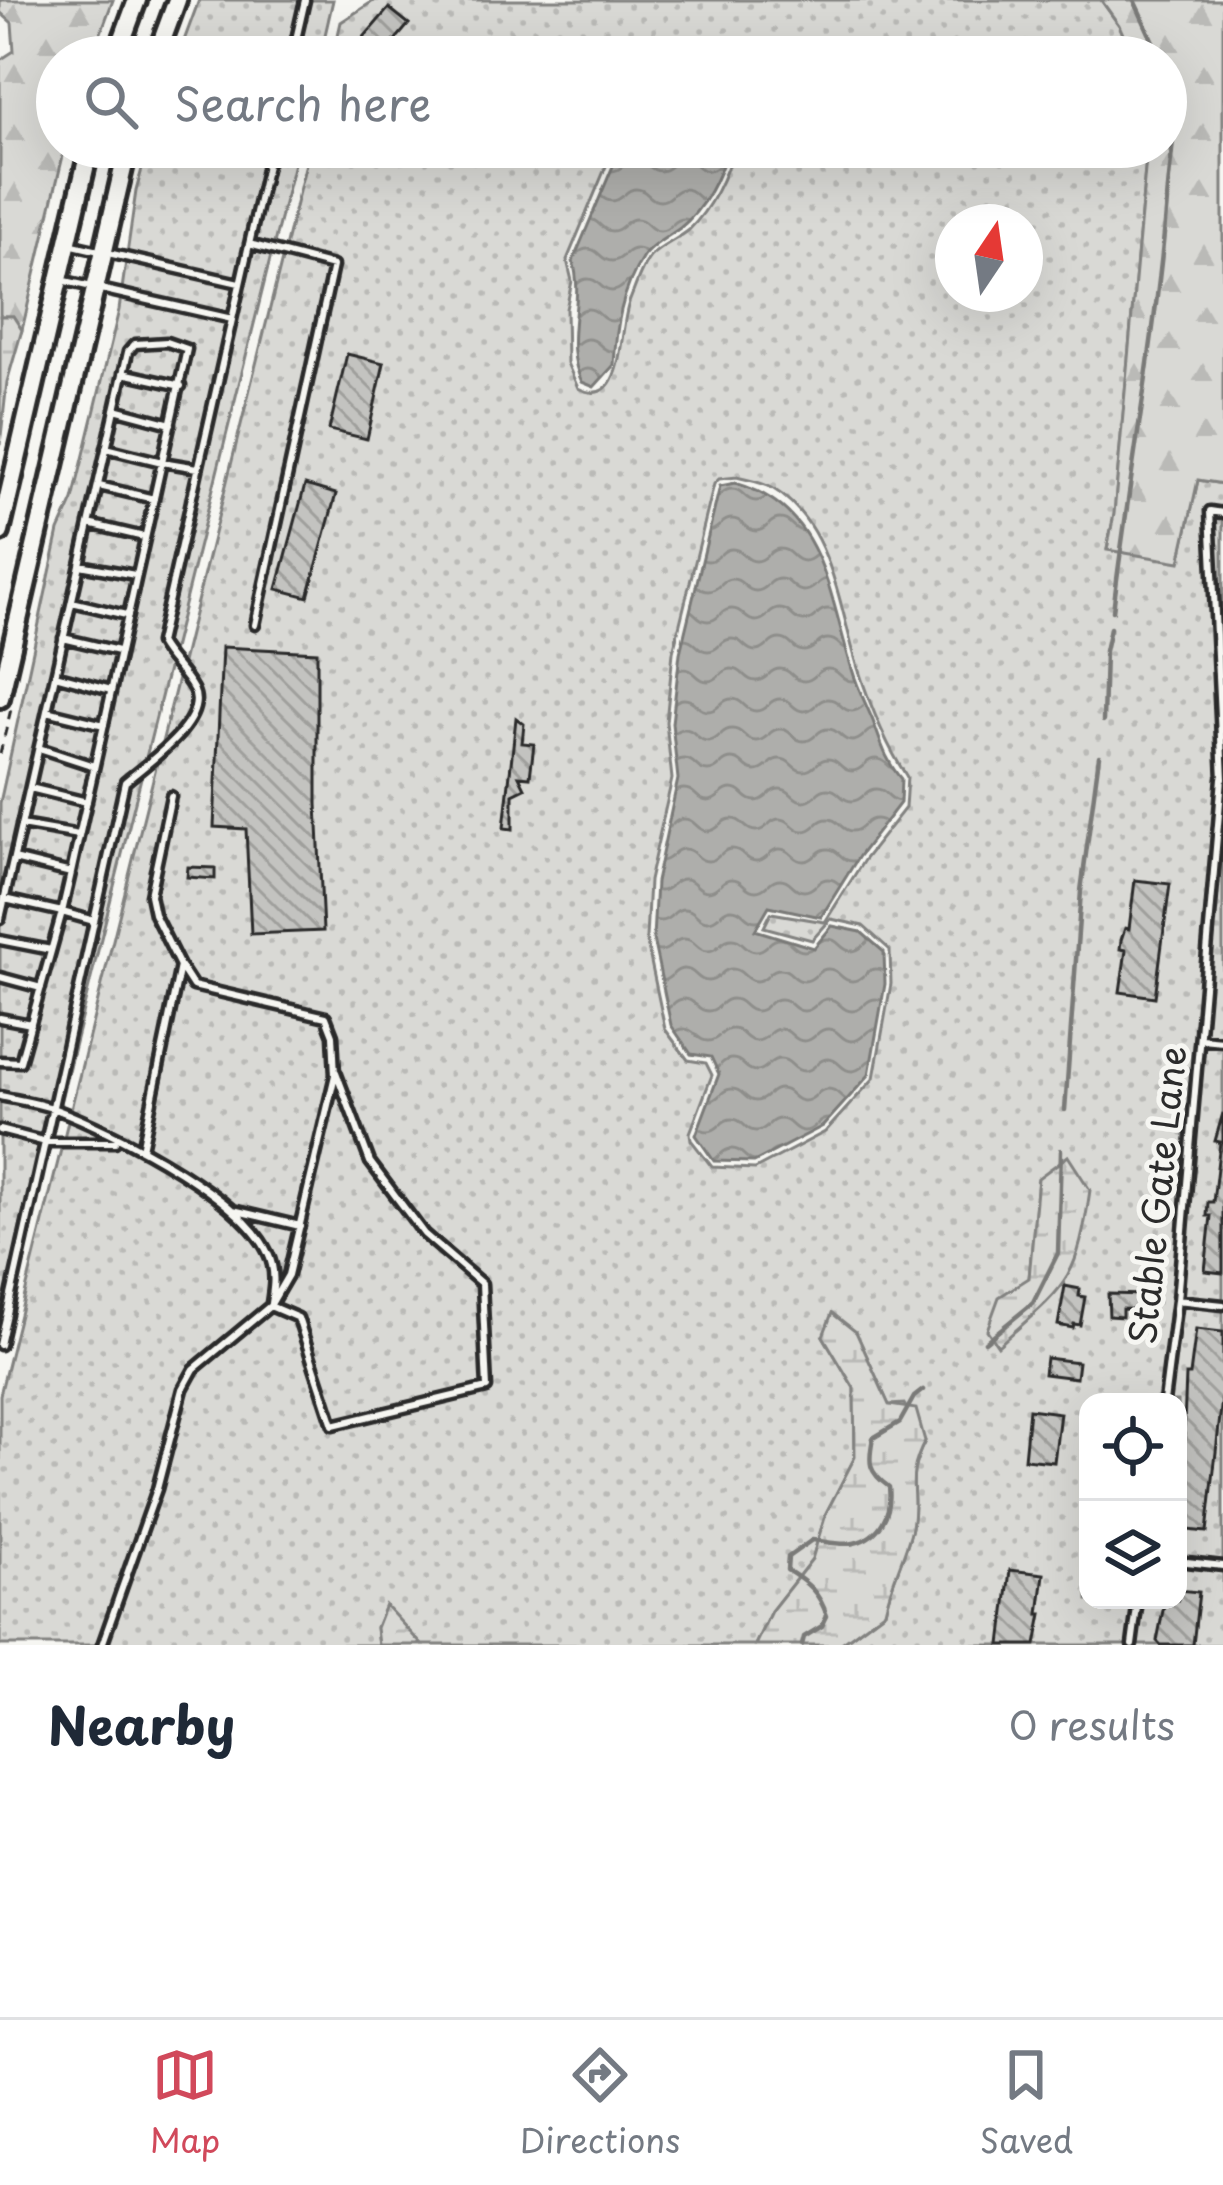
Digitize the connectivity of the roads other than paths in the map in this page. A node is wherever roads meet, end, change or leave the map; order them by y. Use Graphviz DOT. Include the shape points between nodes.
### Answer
graph roads {
  1 [pos="137,0"];
  2 [pos="177,0"];
  3 [pos="304,0"];
  4 [pos="124,36"];
  5 [pos="164,36"];
  6 [pos="296,36"];
  7 [pos="85,168"];
  8 [pos="123,168"];
  9 [pos="267,168"];
  10 [pos="65,244"];
  11 [pos="250,244"];
  12 [pos="101,251"];
  13 [pos="57,280"];
  14 [pos="239,283"];
  15 [pos="94,287"];
  16 [pos="232,319"];
  17 [pos="123,374"];
  18 [pos="181,386"];
  19 [pos="115,409"];
  20 [pos="171,424"];
  21 [pos="106,448"];
  22 [pos="162,462"];
  23 [pos="198,468"];
  24 [pos="98,486"];
  25 [pos="154,500"];
  26 [pos="1223,513"];
  27 [pos="89,524"];
  28 [pos="0,532"];
  29 [pos="145,537"];
  30 [pos="80,565"];
  31 [pos="137,575"];
  32 [pos="71,602"];
  33 [pos="128,615"];
  34 [pos="255,625"];
  35 [pos="64,638"];
  36 [pos="120,651"];
  37 [pos="55,675"];
  38 [pos="111,689"];
  39 [pos="0,698"];
  40 [pos="47,711"];
  41 [pos="104,724"];
  42 [pos="39,748"];
  43 [pos="94,766"];
  44 [pos="1222,778"];
  45 [pos="30,788"];
  46 [pos="171,796"];
  47 [pos="87,802"];
  48 [pos="21,825"];
  49 [pos="79,835"];
  50 [pos="14,860"];
  51 [pos="71,873"];
  52 [pos="4,899"];
  53 [pos="62,912"];
  54 [pos="0,919"];
  55 [pos="94,921"];
  56 [pos="0,940"];
  57 [pos="51,950"];
  58 [pos="180,966"];
  59 [pos="0,977"];
  60 [pos="41,988"];
  61 [pos="0,1018"];
  62 [pos="31,1024"];
  63 [pos="1201,1039"];
  64 [pos="1223,1041"];
  65 [pos="0,1061"];
  66 [pos="335,1069"];
  67 [pos="0,1096"];
  68 [pos="53,1108"];
  69 [pos="0,1130"];
  70 [pos="46,1142"];
  71 [pos="121,1142"];
  72 [pos="142,1149"];
  73 [pos="230,1210"];
  74 [pos="300,1226"];
  75 [pos="1177,1300"];
  76 [pos="1223,1305"];
  77 [pos="270,1306"];
  78 [pos="0,1346"];
  79 [pos="1165,1393"];
  80 [pos="1187,1562"];
  81 [pos="1223,1566"];
  82 [pos="1137,1609"];
  83 [pos="102,1645"];
  84 [pos="1132,1645"];
  1 -- 4 [label="main road"];
  2 -- 5 [label="main road"];
  3 -- 6 [label="lane"];
  7 -- 10 [label="main road"];
  8 -- 12 [label="main road"];
  9 -- 11 [label="lane"];
  10 -- 12 [label="lane"];
  10 -- 13 [label="main road"];
  11 -- 14 [label="lane"];
  11 -- 34 [label="lane" via="334,266"];
  12 -- 14 [label="lane"];
  12 -- 15 [label="main road"];
  13 -- 15 [label="lane"];
  13 -- 28 [label="main road"];
  14 -- 16 [label="lane"];
  15 -- 16 [label="lane"];
  15 -- 39 [label="main road"];
  16 -- 23 [label="lane"];
  17 -- 18 [label="lane"];
  17 -- 18 [label="lane" via="135,344 166,342 187,349"];
  17 -- 19 [label="lane"];
  18 -- 20 [label="lane"];
  19 -- 20 [label="lane"];
  19 -- 21 [label="lane"];
  20 -- 22 [label="lane"];
  21 -- 22 [label="lane"];
  21 -- 24 [label="lane"];
  22 -- 23 [label="lane"];
  22 -- 25 [label="lane"];
  23 -- 55 [label="lane" via="159,644 196,693 196,706 190,724 125,782"];
  24 -- 25 [label="lane"];
  24 -- 27 [label="lane"];
  25 -- 29 [label="lane"];
  26 -- 44 [label="lane, Stable Gate Lane" via="1210,511"];
  27 -- 29 [label="lane"];
  27 -- 30 [label="lane"];
  29 -- 31 [label="lane"];
  30 -- 31 [label="lane"];
  30 -- 32 [label="lane"];
  31 -- 33 [label="lane"];
  32 -- 33 [label="lane"];
  32 -- 35 [label="lane"];
  33 -- 36 [label="lane"];
  35 -- 36 [label="lane"];
  35 -- 37 [label="lane"];
  36 -- 38 [label="lane"];
  37 -- 38 [label="lane"];
  37 -- 40 [label="lane"];
  38 -- 41 [label="lane"];
  40 -- 41 [label="lane"];
  40 -- 42 [label="lane"];
  41 -- 43 [label="lane"];
  42 -- 43 [label="lane"];
  42 -- 45 [label="lane"];
  43 -- 47 [label="lane"];
  44 -- 63 [label="lane, Stable Gate Lane"];
  45 -- 47 [label="lane"];
  45 -- 48 [label="lane"];
  46 -- 58 [label="lane" via="151,895"];
  47 -- 49 [label="lane"];
  48 -- 49 [label="lane"];
  48 -- 50 [label="lane"];
  49 -- 51 [label="lane"];
  50 -- 51 [label="lane"];
  50 -- 52 [label="lane"];
  51 -- 53 [label="lane"];
  52 -- 53 [label="lane"];
  52 -- 54 [label="lane"];
  53 -- 55 [label="lane"];
  53 -- 57 [label="lane"];
  55 -- 68 [label="lane"];
  56 -- 57 [label="lane"];
  57 -- 60 [label="lane"];
  58 -- 66 [label="lane" via="193,986 326,1017"];
  58 -- 72 [label="lane"];
  59 -- 60 [label="lane"];
  60 -- 62 [label="lane"];
  61 -- 62 [label="lane"];
  62 -- 65 [label="lane" via="20,1062"];
  63 -- 64 [label="lane"];
  63 -- 75 [label="lane, Stable Gate Lane"];
  66 -- 74 [label="lane"];
  66 -- 77 [label="lane" via="370,1162 424,1234 482,1283 487,1388 333,1425 298,1318"];
  67 -- 68 [label="lane"];
  68 -- 70 [label="lane"];
  68 -- 71 [label="lane"];
  69 -- 70 [label="lane"];
  70 -- 71 [label="lane"];
  70 -- 78 [label="lane"];
  71 -- 72 [label="lane"];
  72 -- 73 [label="lane"];
  73 -- 74 [label="lane"];
  73 -- 77 [label="lane" via="262,1241 272,1264"];
  74 -- 77 [label="lane"];
  75 -- 76 [label="lane"];
  75 -- 79 [label="lane, Stable Gate Lane"];
  77 -- 83 [label="lane" via="194,1369 183,1389 158,1489"];
  80 -- 81 [label="lane"];
  82 -- 84 [label="lane"];
}
